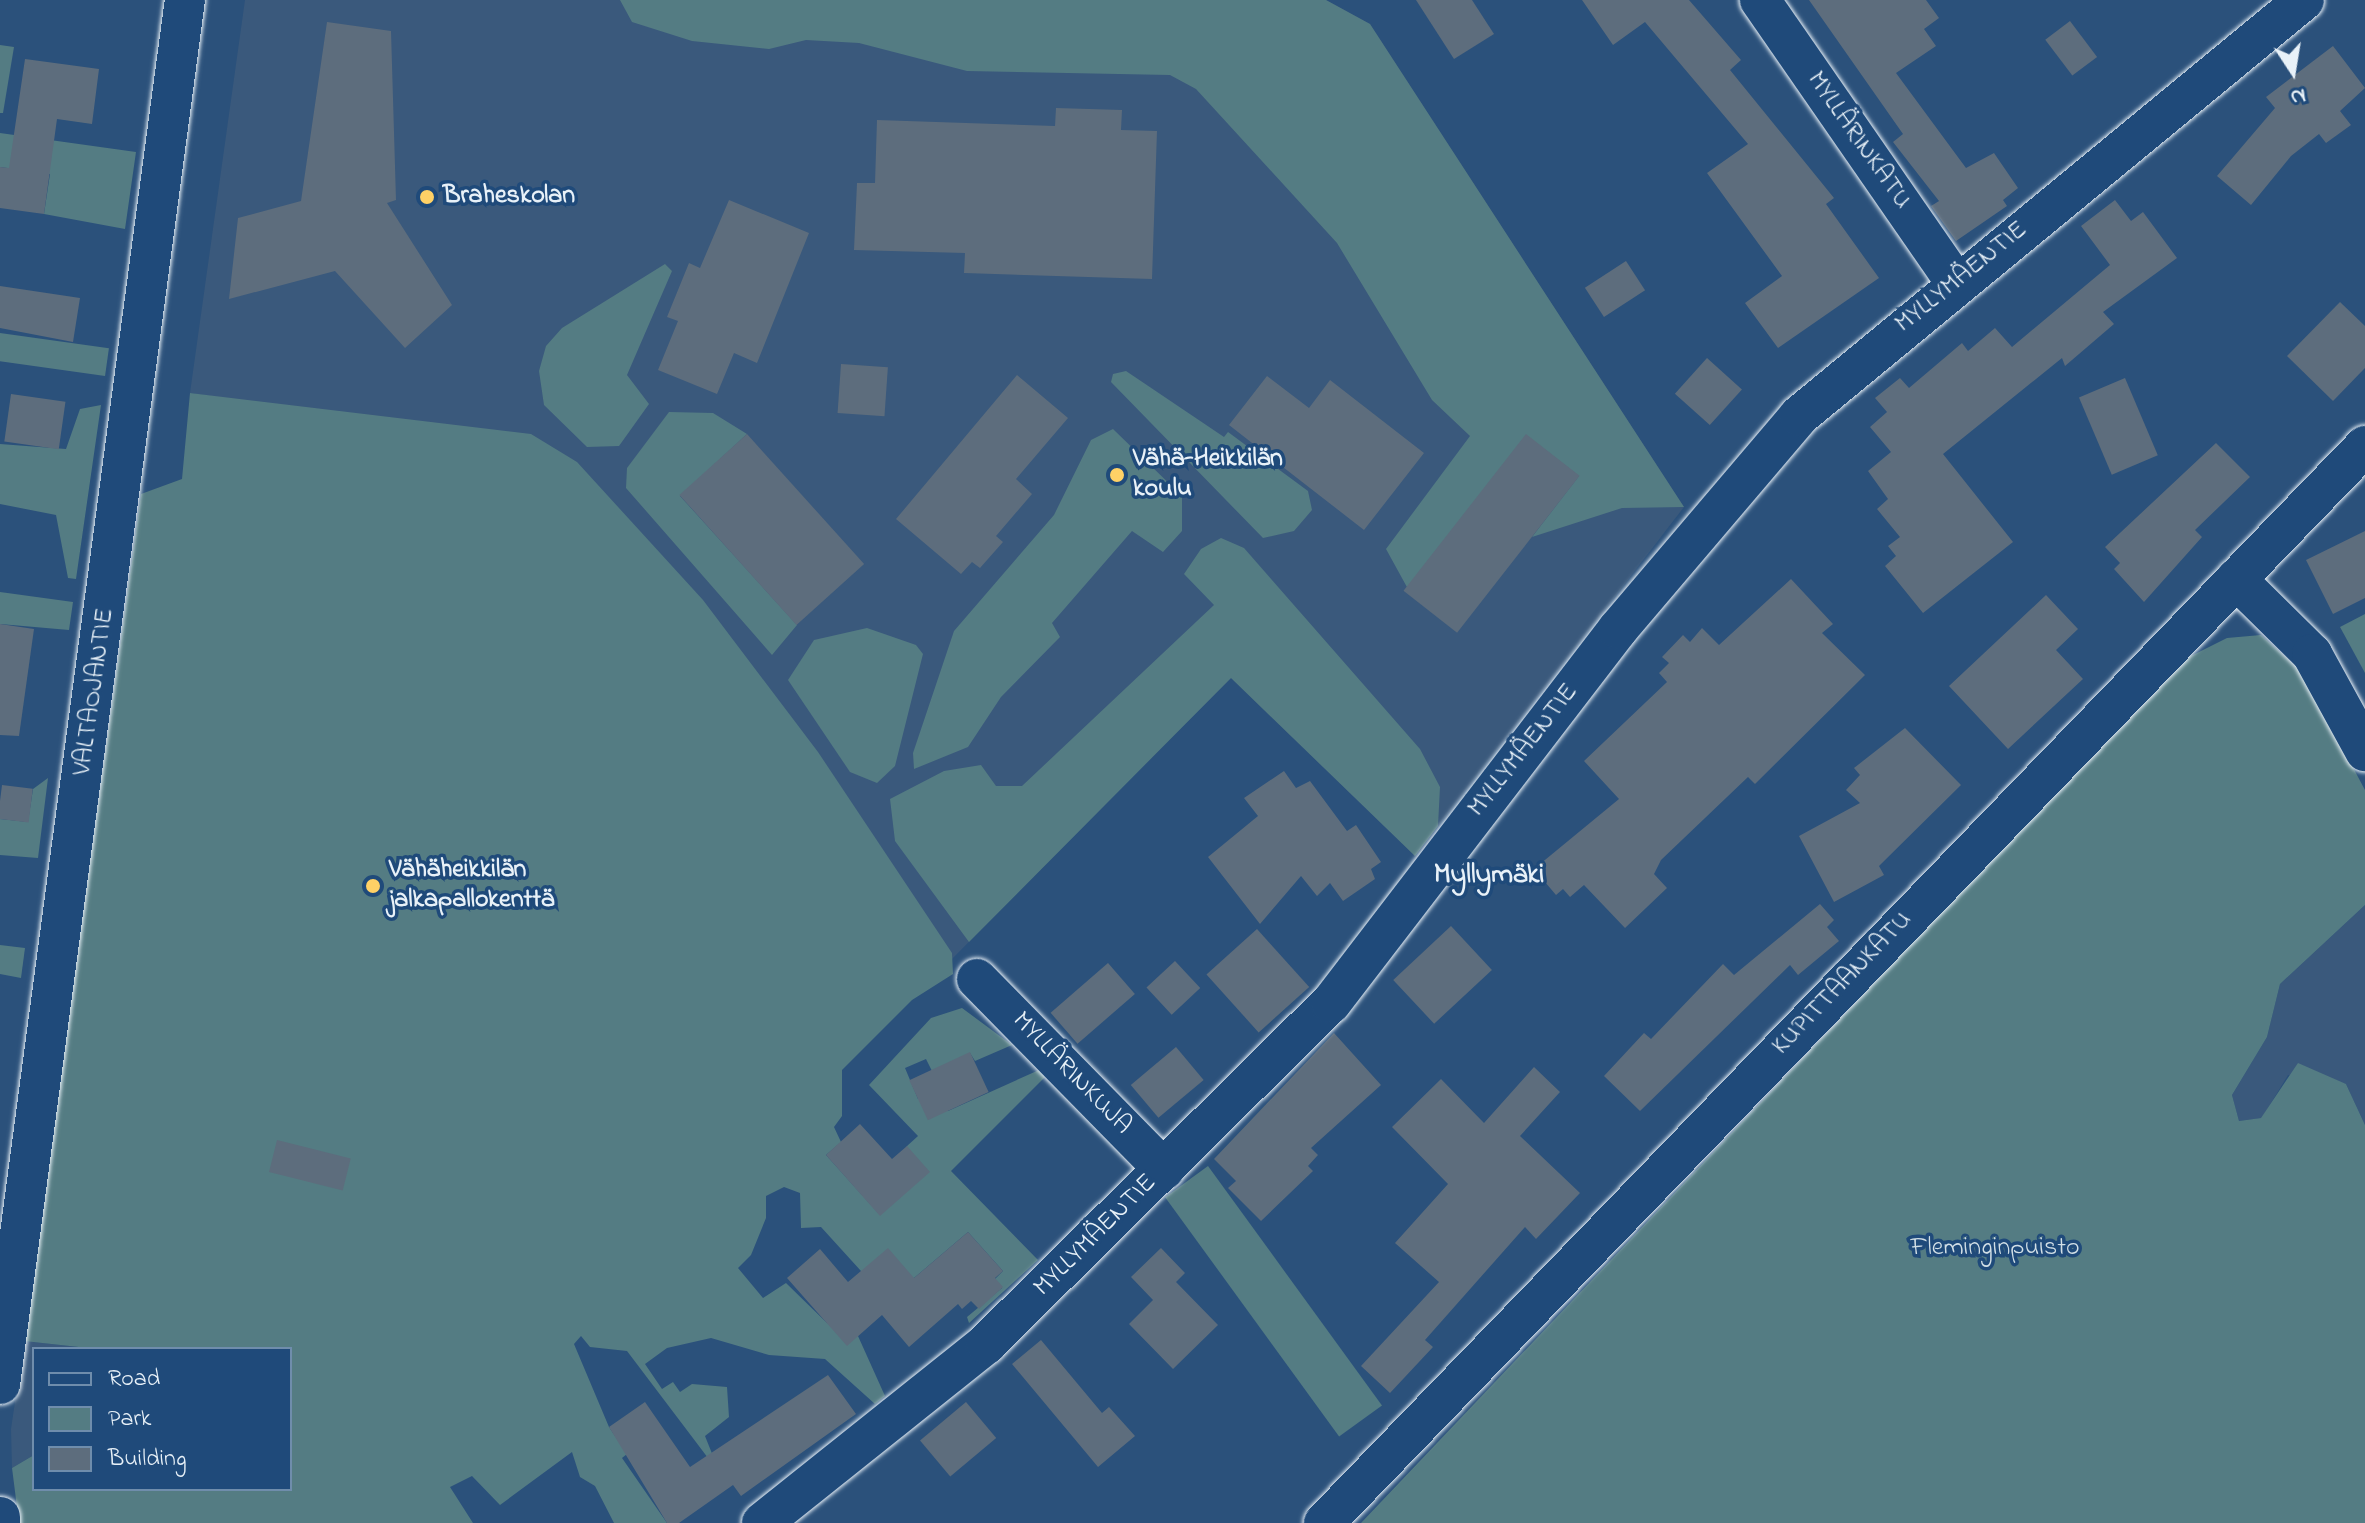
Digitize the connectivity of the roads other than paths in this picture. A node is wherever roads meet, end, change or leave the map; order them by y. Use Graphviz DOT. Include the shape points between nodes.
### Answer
graph roads {
  1 [pos="185,0"];
  2 [pos="1760,0"];
  3 [pos="2304,0"];
  4 [pos="1955,282"];
  5 [pos="2365,446"];
  6 [pos="2236,579"];
  7 [pos="2365,751"];
  8 [pos="977,979"];
  9 [pos="1164,1169"];
  10 [pos="0,1384"];
  11 [pos="0,1517"];
  12 [pos="0,1523"];
  13 [pos="762,1523"];
  14 [pos="1324,1523"];
  1 -- 10 [label="street, VALTAOJANTIE"];
  2 -- 4 [label="street, MYLLÄRINKATU"];
  3 -- 4 [label="street, MYLLYMÄENTIE"];
  4 -- 9 [label="street, MYLLYMÄENTIE" via="1799,416 1618,629 1331,1003"];
  5 -- 6 [label="street, KUPITTAANKATU"];
  6 -- 7 [label="street" via="2312,654"];
  6 -- 14 [label="street, KUPITTAANKATU"];
  8 -- 9 [label="street, MYLLÄRINKUJA"];
  9 -- 13 [label="street, MYLLYMÄENTIE" via="946,1380"];
  11 -- 12 [label="street"];
}
